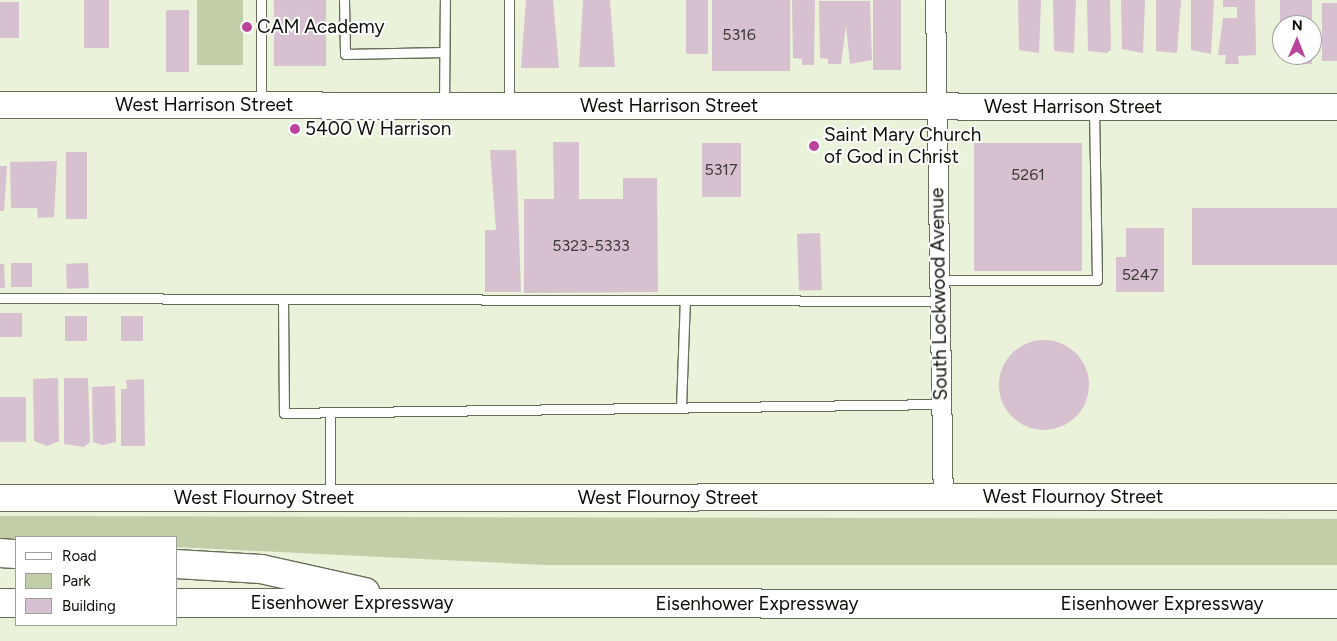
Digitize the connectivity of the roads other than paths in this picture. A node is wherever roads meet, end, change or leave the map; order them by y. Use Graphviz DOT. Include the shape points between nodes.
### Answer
graph roads {
  1 [pos="261,0"];
  2 [pos="344,0"];
  3 [pos="445,0"];
  4 [pos="509,0"];
  5 [pos="935,0"];
  6 [pos="444,52"];
  7 [pos="0,105"];
  8 [pos="261,106"];
  9 [pos="444,106"];
  10 [pos="509,106"];
  11 [pos="936,107"];
  12 [pos="1093,107"];
  13 [pos="1337,108"];
  14 [pos="939,280"];
  15 [pos="0,298"];
  16 [pos="283,299"];
  17 [pos="685,300"];
  18 [pos="939,301"];
  19 [pos="941,404"];
  20 [pos="682,407"];
  21 [pos="330,412"];
  22 [pos="943,497"];
  23 [pos="1337,497"];
  24 [pos="0,498"];
  25 [pos="330,498"];
  26 [pos="0,553"];
  27 [pos="15,554"];
  28 [pos="178,564"];
  29 [pos="15,603"];
  30 [pos="178,603"];
  31 [pos="412,603"];
  32 [pos="0,604"];
  33 [pos="1337,604"];
  1 -- 8 [label="lane"];
  2 -- 6 [label="lane" via="346,54"];
  3 -- 6 [label="lane"];
  4 -- 10 [label="lane"];
  5 -- 11 [label="street, South Lockwood Avenue"];
  6 -- 9 [label="lane"];
  7 -- 8 [label="street, West Harrison Street"];
  8 -- 9 [label="street, West Harrison Street"];
  9 -- 10 [label="street, West Harrison Street"];
  10 -- 11 [label="street, West Harrison Street"];
  11 -- 12 [label="street, West Harrison Street"];
  11 -- 14 [label="street, South Lockwood Avenue"];
  12 -- 13 [label="street, West Harrison Street"];
  12 -- 14 [label="lane" via="1097,280"];
  14 -- 18 [label="street, South Lockwood Avenue"];
  15 -- 16 [label="lane"];
  16 -- 17 [label="lane"];
  16 -- 21 [label="lane" via="284,413"];
  17 -- 18 [label="lane"];
  17 -- 20 [label="lane"];
  18 -- 19 [label="street, South Lockwood Avenue"];
  19 -- 20 [label="lane"];
  19 -- 22 [label="street, South Lockwood Avenue"];
  20 -- 21 [label="lane"];
  21 -- 25 [label="lane"];
  22 -- 23 [label="street, West Flournoy Street"];
  22 -- 25 [label="street, West Flournoy Street"];
  24 -- 25 [label="street, West Flournoy Street"];
  26 -- 27 [label="highway"];
  28 -- 31 [label="highway" via="261,569"];
  29 -- 32 [label="highway"];
  30 -- 31 [label="highway, Eisenhower Expressway"];
  31 -- 33 [label="highway, Eisenhower Expressway"];
}
